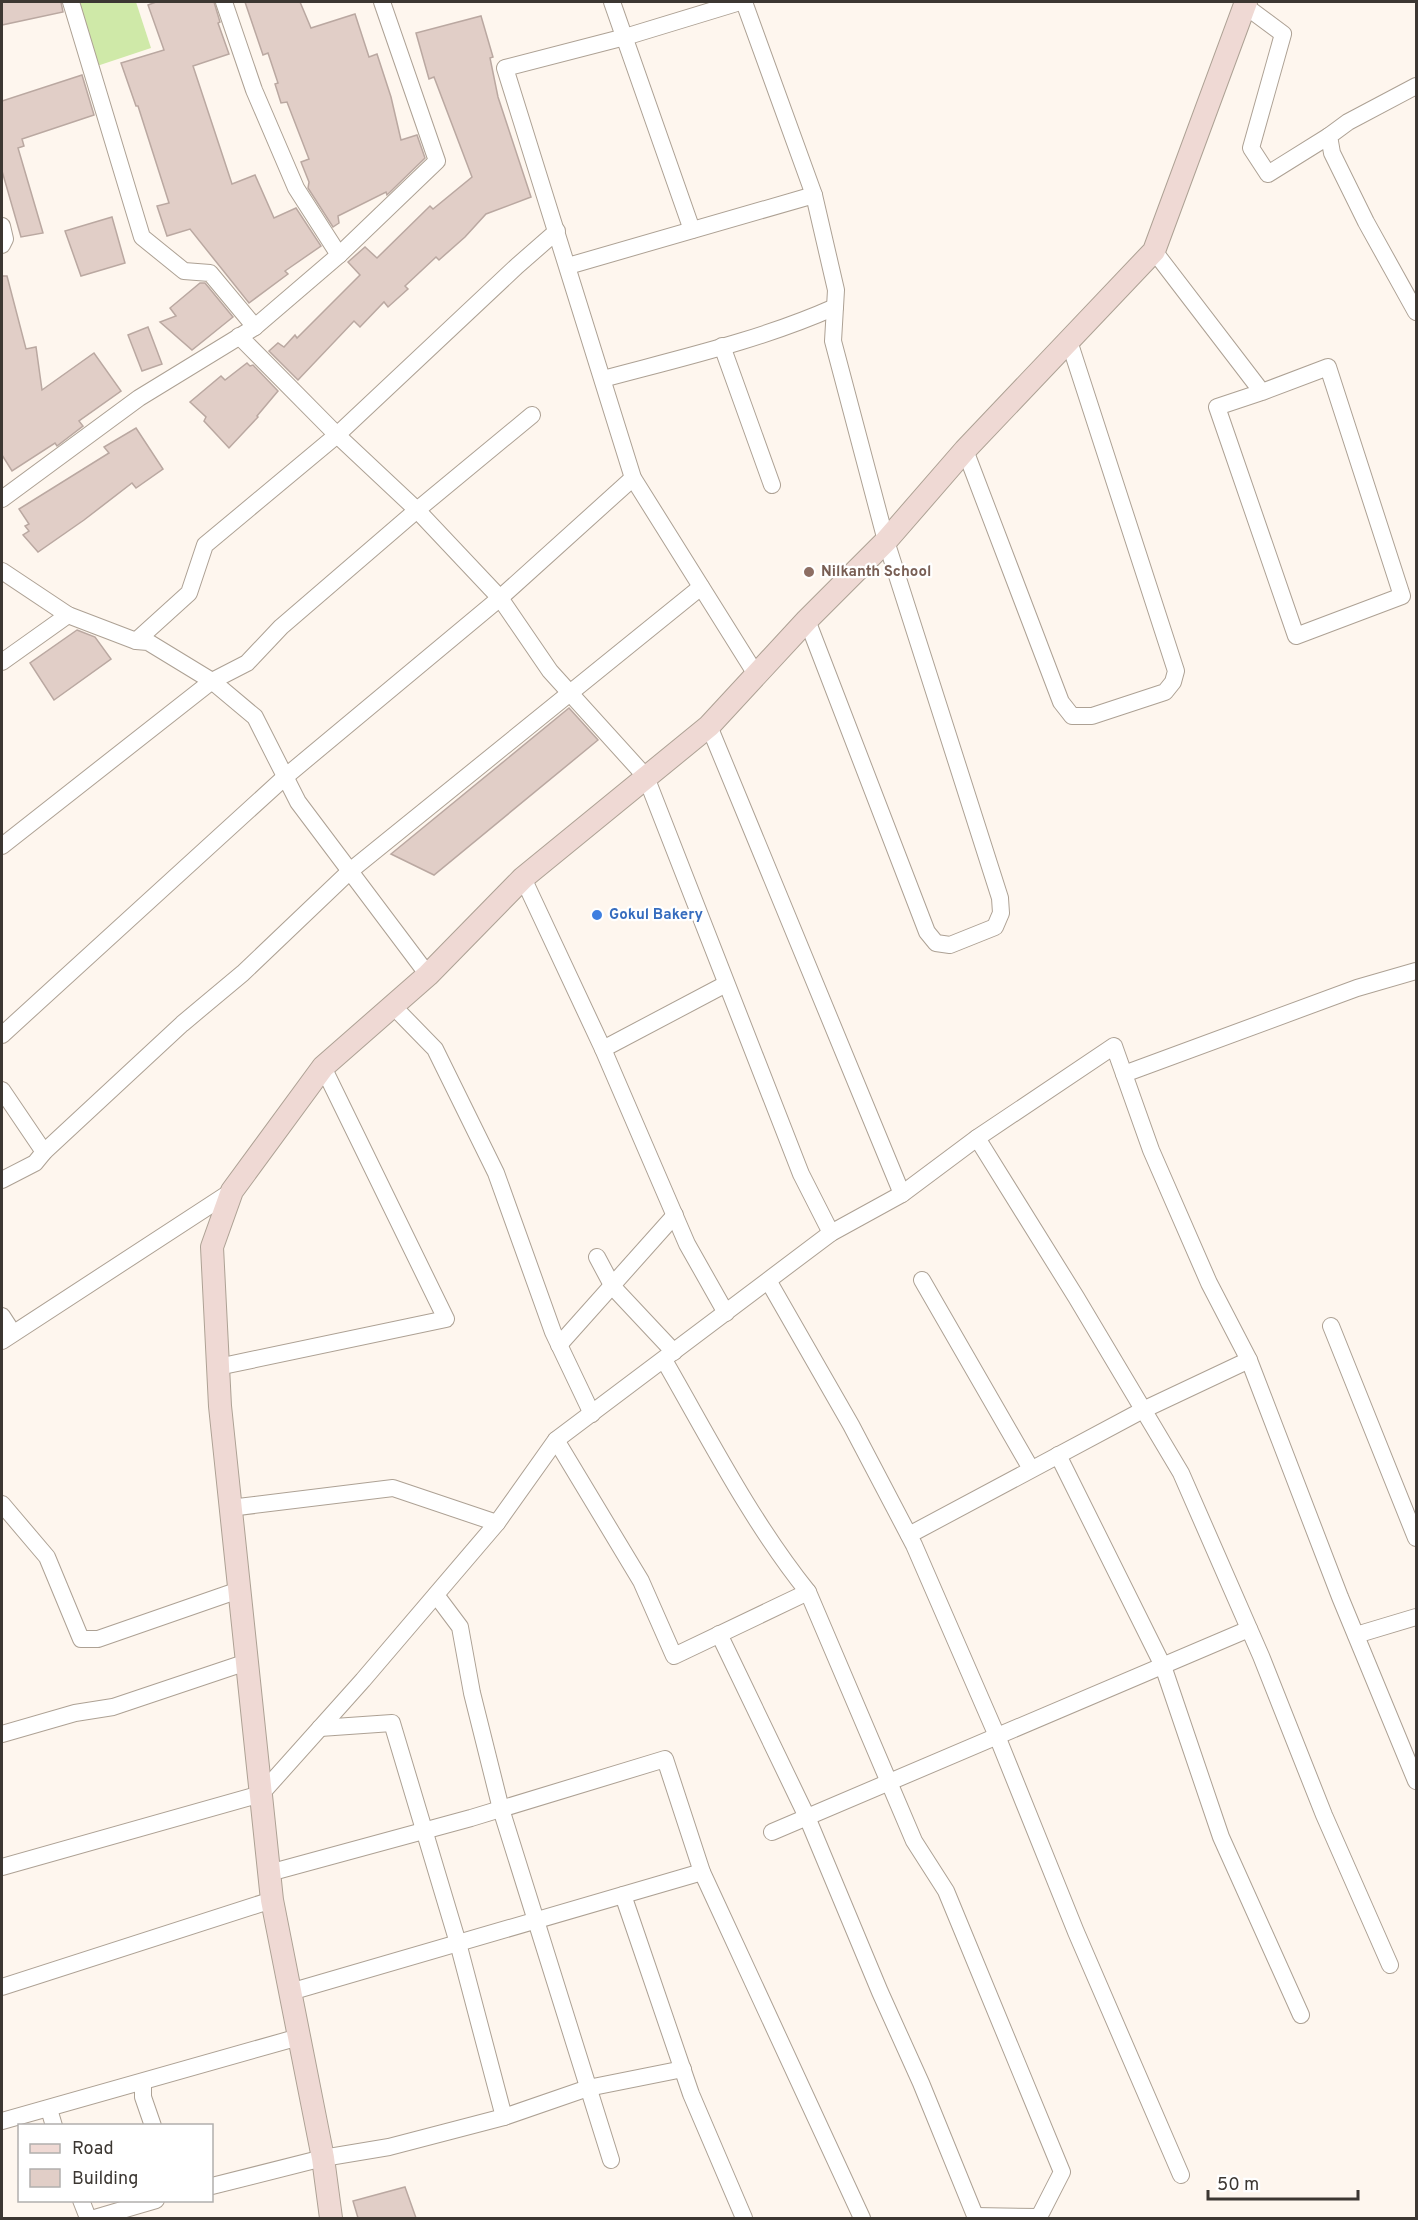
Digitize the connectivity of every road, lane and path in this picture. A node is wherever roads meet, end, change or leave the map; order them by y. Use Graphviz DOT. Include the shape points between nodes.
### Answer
graph roads {
  1 [pos="71,2"];
  2 [pos="224,2"];
  3 [pos="382,2"];
  4 [pos="612,2"];
  5 [pos="742,2"];
  6 [pos="1245,3"];
  7 [pos="625,37"];
  8 [pos="1416,86"];
  9 [pos="1329,136"];
  10 [pos="814,195"];
  11 [pos="2,226"];
  12 [pos="692,230"];
  13 [pos="557,231"];
  14 [pos="2,245"];
  15 [pos="1154,251"];
  16 [pos="339,255"];
  17 [pos="568,266"];
  18 [pos="835,307"];
  19 [pos="1416,312"];
  20 [pos="255,327"];
  21 [pos="239,336"];
  22 [pos="1069,341"];
  23 [pos="722,346"];
  24 [pos="603,379"];
  25 [pos="1262,392"];
  26 [pos="532,415"];
  27 [pos="337,435"];
  28 [pos="965,450"];
  29 [pos="633,478"];
  30 [pos="772,485"];
  31 [pos="2,499"];
  32 [pos="417,510"];
  33 [pos="886,541"];
  34 [pos="2,571"];
  35 [pos="701,587"];
  36 [pos="500,598"];
  37 [pos="68,615"];
  38 [pos="807,620"];
  39 [pos="136,641"];
  40 [pos="2,662"];
  41 [pos="757,676"];
  42 [pos="212,681"];
  43 [pos="571,694"];
  44 [pos="709,726"];
  45 [pos="285,777"];
  46 [pos="646,777"];
  47 [pos="2,846"];
  48 [pos="350,872"];
  49 [pos="523,878"];
  50 [pos="1416,974"];
  51 [pos="428,975"];
  52 [pos="726,984"];
  53 [pos="393,1006"];
  54 [pos="2,1035"];
  55 [pos="603,1049"];
  56 [pos="323,1066"];
  57 [pos="1124,1074"];
  58 [pos="2,1090"];
  59 [pos="976,1138"];
  60 [pos="44,1152"];
  61 [pos="2,1180"];
  62 [pos="232,1191"];
  63 [pos="902,1194"];
  64 [pos="675,1215"];
  65 [pos="831,1233"];
  66 [pos="597,1257"];
  67 [pos="922,1280"];
  68 [pos="769,1282"];
  69 [pos="612,1287"];
  70 [pos="726,1313"];
  71 [pos="2,1316"];
  72 [pos="1331,1326"];
  73 [pos="7,1337"];
  74 [pos="559,1345"];
  75 [pos="669,1356"];
  76 [pos="1249,1360"];
  77 [pos="218,1367"];
  78 [pos="1143,1410"];
  79 [pos="592,1414"];
  80 [pos="556,1440"];
  81 [pos="1058,1455"];
  82 [pos="1031,1469"];
  83 [pos="2,1504"];
  84 [pos="230,1508"];
  85 [pos="497,1523"];
  86 [pos="909,1535"];
  87 [pos="1416,1538"];
  88 [pos="239,1590"];
  89 [pos="808,1592"];
  90 [pos="436,1595"];
  91 [pos="1416,1617"];
  92 [pos="1249,1629"];
  93 [pos="719,1634"];
  94 [pos="1356,1635"];
  95 [pos="247,1662"];
  96 [pos="1163,1666"];
  97 [pos="320,1728"];
  98 [pos="2,1734"];
  99 [pos="997,1736"];
  100 [pos="1416,1781"];
  101 [pos="889,1782"];
  102 [pos="261,1794"];
  103 [pos="501,1809"];
  104 [pos="807,1817"];
  105 [pos="423,1831"];
  106 [pos="772,1832"];
  107 [pos="2,1867"];
  108 [pos="702,1872"];
  109 [pos="269,1873"];
  110 [pos="623,1895"];
  111 [pos="272,1900"];
  112 [pos="535,1921"];
  113 [pos="458,1943"];
  114 [pos="1390,1965"];
  115 [pos="2,1987"];
  116 [pos="290,1992"];
  117 [pos="1301,2015"];
  118 [pos="299,2037"];
  119 [pos="683,2069"];
  120 [pos="143,2083"];
  121 [pos="588,2088"];
  122 [pos="49,2109"];
  123 [pos="504,2117"];
  124 [pos="2,2121"];
  125 [pos="53,2124"];
  126 [pos="152,2124"];
  127 [pos="323,2158"];
  128 [pos="611,2160"];
  129 [pos="1181,2175"];
  130 [pos="213,2186"];
  131 [pos="82,2202"];
  132 [pos="149,2202"];
  133 [pos="976,2217"];
  134 [pos="88,2218"];
  135 [pos="95,2218"];
  136 [pos="331,2218"];
  137 [pos="744,2218"];
  138 [pos="862,2218"];
  139 [pos="1040,2218"];
  1 -- 20 [label="street" via="142,237 184,271 210,273"];
  2 -- 16 [label="street" via="254,90 296,188"];
  3 -- 16 [label="street" via="436,161"];
  4 -- 7 [label="street"];
  5 -- 7 [label="street"];
  5 -- 10 [label="street"];
  6 -- 9 [label="street" via="1283,34 1251,148 1268,174"];
  6 -- 15 [label="main road"];
  7 -- 12 [label="street"];
  7 -- 13 [label="street" via="506,68"];
  8 -- 9 [label="street"];
  9 -- 19 [label="street" via="1332,153 1366,222"];
  10 -- 12 [label="street"];
  10 -- 18 [label="street" via="836,290"];
  11 -- 14 [label="street"];
  12 -- 17 [label="street"];
  13 -- 17 [label="street"];
  13 -- 27 [label="street"];
  15 -- 22 [label="main road"];
  15 -- 25 [label="street"];
  16 -- 20 [label="street"];
  17 -- 24 [label="street"];
  18 -- 23 [label="street"];
  18 -- 33 [label="street" via="833,341"];
  20 -- 21 [label="street"];
  21 -- 27 [label="street"];
  21 -- 31 [label="street" via="139,398"];
  22 -- 28 [label="main road"];
  22 -- 28 [label="street" via="1176,671 1165,692 1092,716 1072,716 1061,702"];
  23 -- 24 [label="street"];
  23 -- 30 [label="street"];
  24 -- 29 [label="street"];
  25 -- 25 [label="street" via="1329,367 1402,596 1296,636 1217,407"];
  26 -- 32 [label="street"];
  27 -- 32 [label="street"];
  27 -- 39 [label="street" via="205,545 189,593"];
  28 -- 33 [label="main road"];
  29 -- 35 [label="street"];
  29 -- 36 [label="street"];
  32 -- 36 [label="street"];
  32 -- 42 [label="street" via="281,627 247,663"];
  33 -- 38 [label="main road"];
  33 -- 38 [label="street" via="1000,898 1001,913 995,927 950,945 936,943 927,932"];
  34 -- 37 [label="street"];
  35 -- 41 [label="street"];
  35 -- 43 [label="street"];
  36 -- 43 [label="street" via="550,671"];
  36 -- 45 [label="street"];
  37 -- 39 [label="street"];
  37 -- 40 [label="street"];
  38 -- 41 [label="main road"];
  39 -- 42 [label="street" via="148,642"];
  41 -- 44 [label="main road"];
  42 -- 45 [label="street" via="255,717"];
  42 -- 47 [label="street"];
  43 -- 46 [label="street"];
  43 -- 48 [label="street"];
  44 -- 46 [label="main road"];
  44 -- 63 [label="street"];
  45 -- 48 [label="street" via="298,802"];
  45 -- 54 [label="street"];
  46 -- 49 [label="main road"];
  46 -- 52 [label="street"];
  48 -- 51 [label="street"];
  48 -- 60 [label="street"];
  49 -- 51 [label="main road"];
  49 -- 55 [label="street"];
  50 -- 57 [label="street" via="1357,988"];
  51 -- 53 [label="main road"];
  52 -- 55 [label="street"];
  52 -- 65 [label="street" via="801,1174"];
  53 -- 56 [label="main road"];
  53 -- 74 [label="street" via="435,1049 496,1173"];
  55 -- 64 [label="street"];
  56 -- 62 [label="main road"];
  56 -- 77 [label="street" via="446,1319"];
  57 -- 59 [label="street" via="1114,1046"];
  57 -- 76 [label="street" via="1151,1150 1209,1283"];
  58 -- 60 [label="street"];
  59 -- 63 [label="street"];
  59 -- 78 [label="street"];
  60 -- 61 [label="street" via="35,1163"];
  62 -- 73 [label="street"];
  62 -- 77 [label="main road" via="212,1247"];
  63 -- 65 [label="street"];
  64 -- 69 [label="street"];
  64 -- 70 [label="street"];
  65 -- 68 [label="street"];
  66 -- 69 [label="street"];
  67 -- 82 [label="street"];
  68 -- 70 [label="street"];
  68 -- 86 [label="street"];
  69 -- 74 [label="street"];
  69 -- 75 [label="street"];
  70 -- 75 [label="street"];
  71 -- 73 [label="street"];
  72 -- 87 [label="street"];
  74 -- 79 [label="street"];
  75 -- 79 [label="street"];
  75 -- 89 [label="street" via="746,1501"];
  76 -- 78 [label="street"];
  76 -- 94 [label="street"];
  77 -- 84 [label="main road"];
  78 -- 81 [label="street"];
  78 -- 92 [label="street" via="1181,1473"];
  79 -- 80 [label="street"];
  80 -- 85 [label="street"];
  80 -- 93 [label="street" via="641,1581 674,1656"];
  81 -- 82 [label="street"];
  81 -- 96 [label="street"];
  82 -- 86 [label="street"];
  83 -- 88 [label="street" via="47,1557 81,1639 98,1639"];
  84 -- 85 [label="street" via="393,1488"];
  84 -- 88 [label="main road"];
  85 -- 90 [label="street"];
  86 -- 99 [label="street"];
  88 -- 95 [label="main road"];
  89 -- 93 [label="street"];
  89 -- 101 [label="street"];
  90 -- 97 [label="street"];
  90 -- 103 [label="street" via="460,1627 472,1694"];
  91 -- 94 [label="street"];
  92 -- 96 [label="street"];
  92 -- 114 [label="street"];
  93 -- 104 [label="street"];
  94 -- 100 [label="street"];
  95 -- 98 [label="street" via="113,1707 75,1713"];
  95 -- 102 [label="main road"];
  96 -- 99 [label="street"];
  96 -- 117 [label="street" via="1221,1838"];
  97 -- 102 [label="street"];
  97 -- 105 [label="street" via="392,1723"];
  99 -- 101 [label="street"];
  99 -- 129 [label="street"];
  101 -- 104 [label="street"];
  101 -- 139 [label="street" via="914,1841 946,1891 1062,2172"];
  102 -- 107 [label="street"];
  102 -- 109 [label="main road"];
  103 -- 105 [label="street"];
  103 -- 108 [label="street" via="665,1758"];
  103 -- 112 [label="street"];
  104 -- 106 [label="street"];
  104 -- 133 [label="street"];
  105 -- 109 [label="street"];
  105 -- 113 [label="street"];
  108 -- 110 [label="street"];
  108 -- 138 [label="street"];
  109 -- 111 [label="main road"];
  110 -- 112 [label="street"];
  110 -- 119 [label="street"];
  111 -- 115 [label="street"];
  111 -- 116 [label="main road"];
  112 -- 113 [label="street"];
  112 -- 121 [label="street"];
  113 -- 116 [label="street"];
  113 -- 123 [label="street"];
  116 -- 118 [label="main road"];
  118 -- 120 [label="street"];
  118 -- 127 [label="main road"];
  119 -- 121 [label="street"];
  119 -- 137 [label="street"];
  120 -- 122 [label="street"];
  120 -- 126 [label="street" via="143,2097"];
  121 -- 123 [label="street"];
  121 -- 128 [label="street"];
  122 -- 124 [label="street"];
  122 -- 125 [label="street"];
  123 -- 127 [label="street" via="388,2147"];
  127 -- 130 [label="street"];
  127 -- 136 [label="main road"];
  131 -- 134 [label="street"];
  132 -- 135 [label="street"];
  133 -- 139 [label="street"];
}
